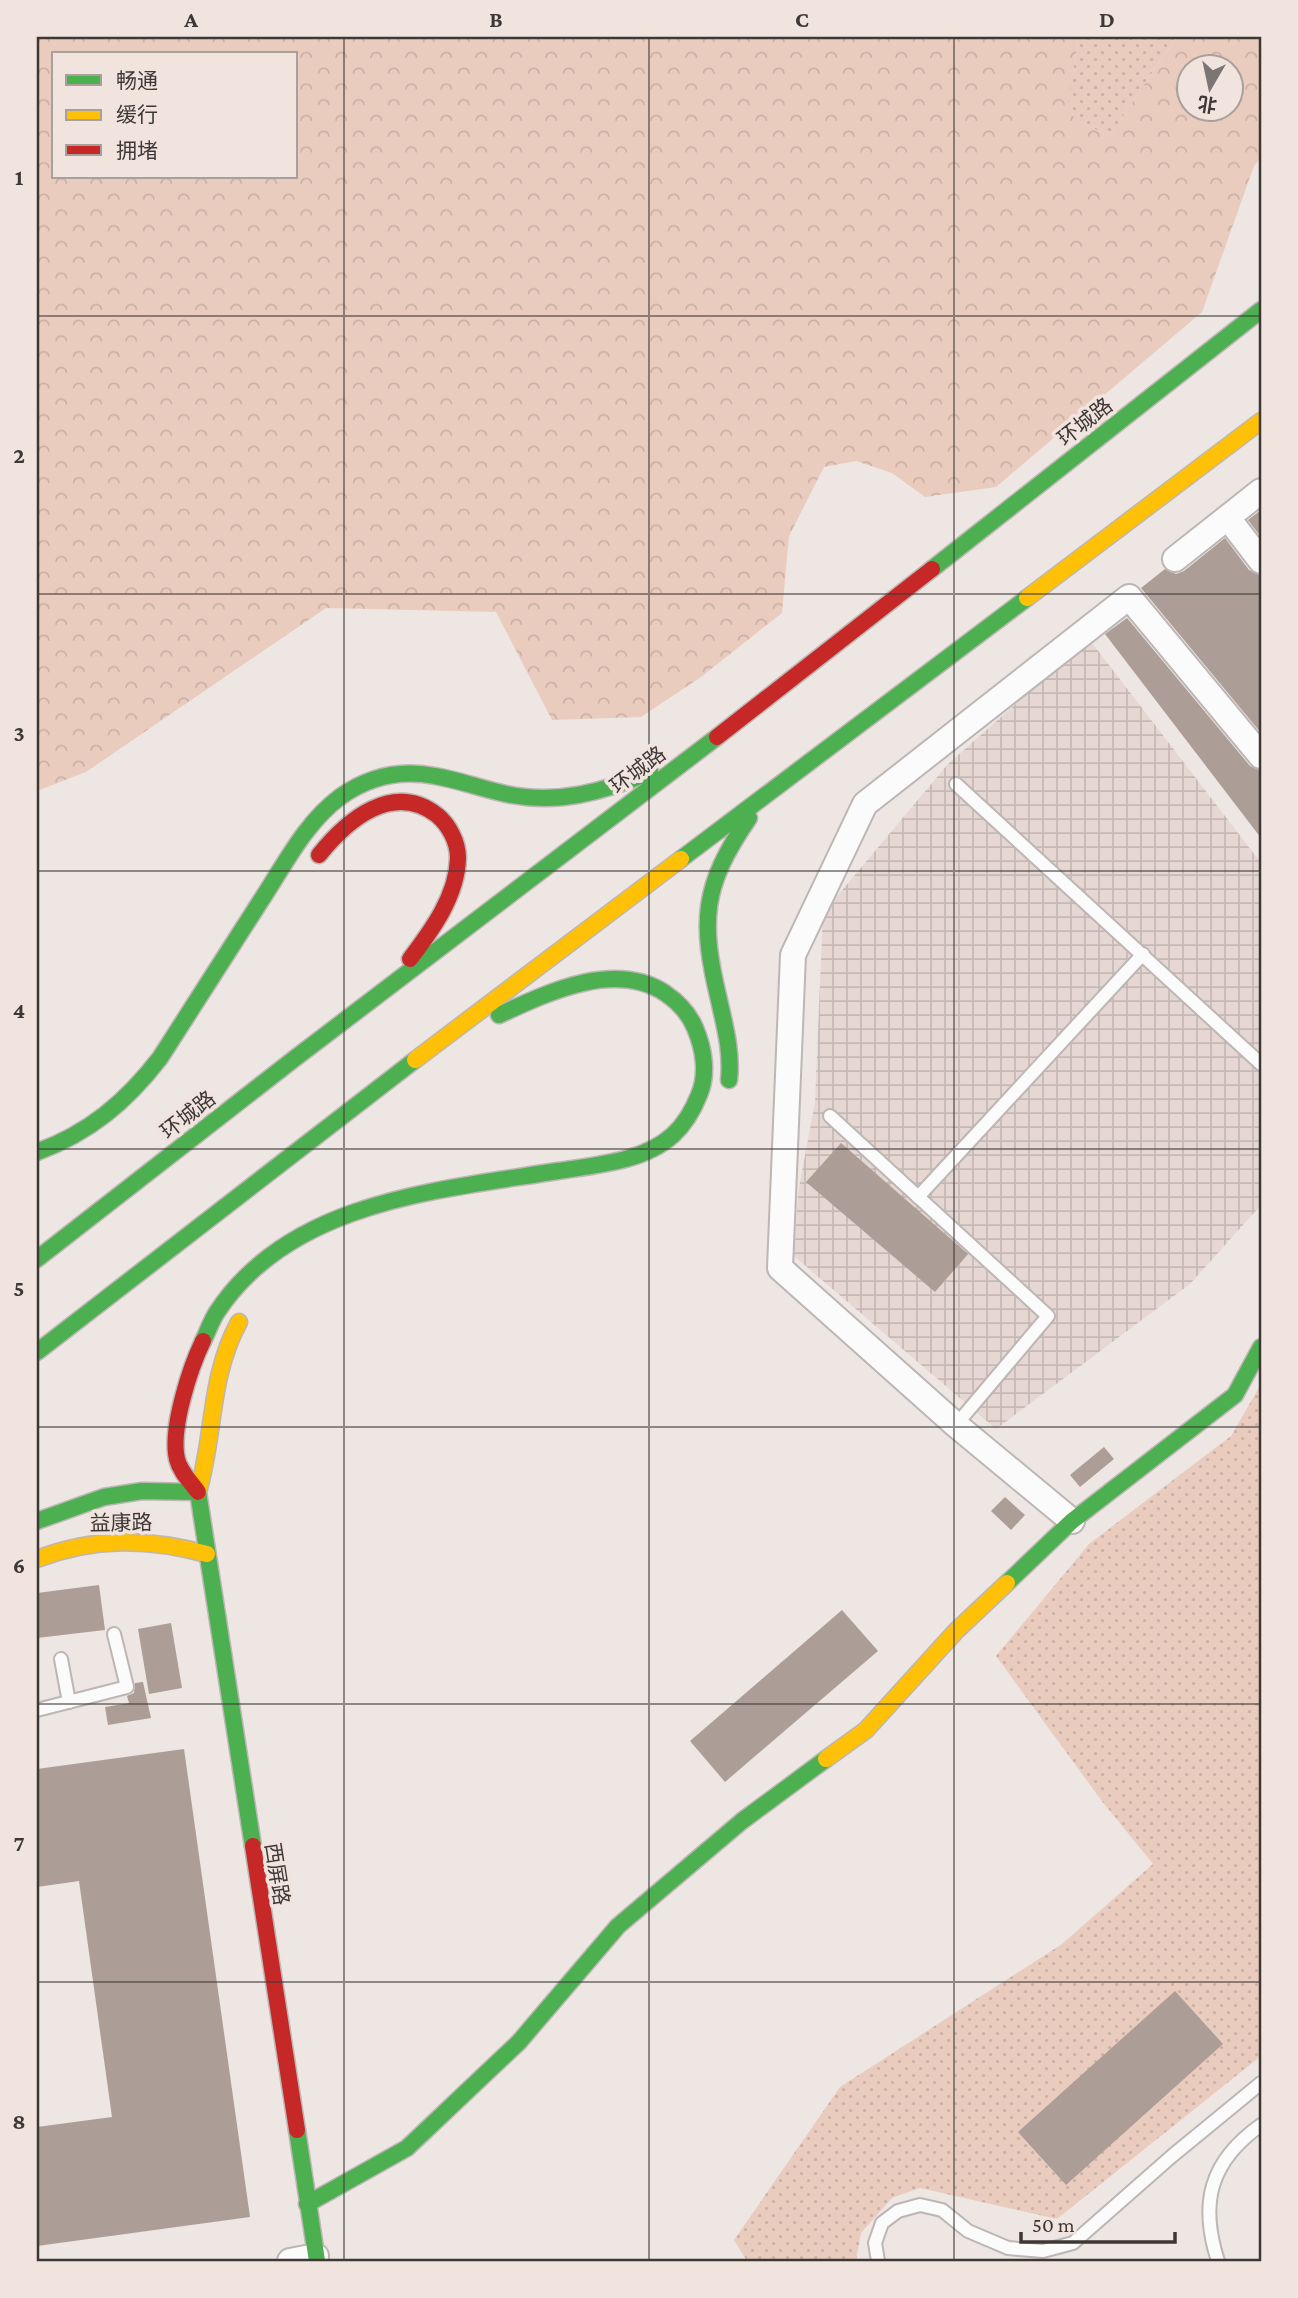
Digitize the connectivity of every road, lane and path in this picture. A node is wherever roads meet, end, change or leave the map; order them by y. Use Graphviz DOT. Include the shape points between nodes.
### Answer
graph roads {
  1 [pos="1261,310"];
  2 [pos="1261,421"];
  3 [pos="1261,491"];
  4 [pos="1228,518"];
  5 [pos="1175,559"];
  6 [pos="1261,561"];
  7 [pos="711,741"];
  8 [pos="1261,756"];
  9 [pos="956,784"];
  10 [pos="765,795"];
  11 [pos="311,867"];
  12 [pos="1143,954"];
  13 [pos="386,988"];
  14 [pos="437,1044"];
  15 [pos="1261,1064"];
  16 [pos="724,1098"];
  17 [pos="830,1116"];
  18 [pos="37,1152"];
  19 [pos="918,1197"];
  20 [pos="37,1259"];
  21 [pos="246,1311"];
  22 [pos="1261,1347"];
  23 [pos="37,1352"];
  24 [pos="956,1425"];
  25 [pos="198,1492"];
  26 [pos="37,1521"];
  27 [pos="1072,1521"];
  28 [pos="207,1554"];
  29 [pos="37,1559"];
  30 [pos="114,1634"];
  31 [pos="61,1659"];
  32 [pos="69,1702"];
  33 [pos="37,1710"];
  34 [pos="1261,2083"];
  35 [pos="1261,2125"];
  36 [pos="307,2204"];
  37 [pos="316,2259"];
  38 [pos="290,2261"];
  39 [pos="878,2261"];
  40 [pos="1218,2261"];
  1 -- 7 [label="main road, 环城路"];
  2 -- 10 [label="main road"];
  3 -- 4 [label="street"];
  4 -- 5 [label="street"];
  4 -- 6 [label="street"];
  7 -- 13 [label="main road, 环城路"];
  7 -- 18 [label="main road" via="626,782 565,798 518,797 416,773 384,775 355,786 331,803 306,831 136,1088 96,1124"];
  8 -- 24 [label="street" via="1129,597 865,804 793,955 780,1268"];
  9 -- 12 [label="lane"];
  10 -- 14 [label="main road"];
  10 -- 16 [label="main road" via="725,853 705,915 707,947 730,1050"];
  11 -- 13 [label="main road" via="345,825 393,802 428,808 453,835 458,858 448,897 428,933"];
  12 -- 15 [label="lane"];
  12 -- 19 [label="lane"];
  13 -- 20 [label="main road, 环城路"];
  14 -- 23 [label="main road"];
  14 -- 25 [label="main road" via="568,988 632,980 659,989 685,1010 702,1044 705,1075 685,1121 669,1138 646,1150 602,1163 385,1203 322,1225 262,1260 222,1303 190,1372 177,1460"];
  17 -- 19 [label="lane"];
  19 -- 24 [label="lane" via="1048,1316"];
  21 -- 25 [label="main road" via="219,1365 207,1461"];
  22 -- 27 [label="main road" via="1235,1395"];
  24 -- 27 [label="street"];
  25 -- 26 [label="main road, 益康路" via="104,1497"];
  25 -- 28 [label="main road, 西屏路"];
  27 -- 36 [label="main road" via="956,1631 866,1730 742,1821 618,1926 519,2042 407,2148"];
  28 -- 29 [label="main road, 益康路" via="121,1540 79,1545"];
  28 -- 36 [label="main road, 西屏路"];
  30 -- 32 [label="lane" via="128,1687"];
  31 -- 32 [label="lane"];
  32 -- 33 [label="lane"];
  34 -- 39 [label="lane" via="1073,2243 1042,2251 1008,2248 968,2231 942,2210 919,2205 898,2211 882,2223 875,2243"];
  35 -- 40 [label="lane" via="1231,2151 1212,2188 1209,2224"];
  36 -- 37 [label="main road, 西屏路"];
  37 -- 38 [label="street"];
}
